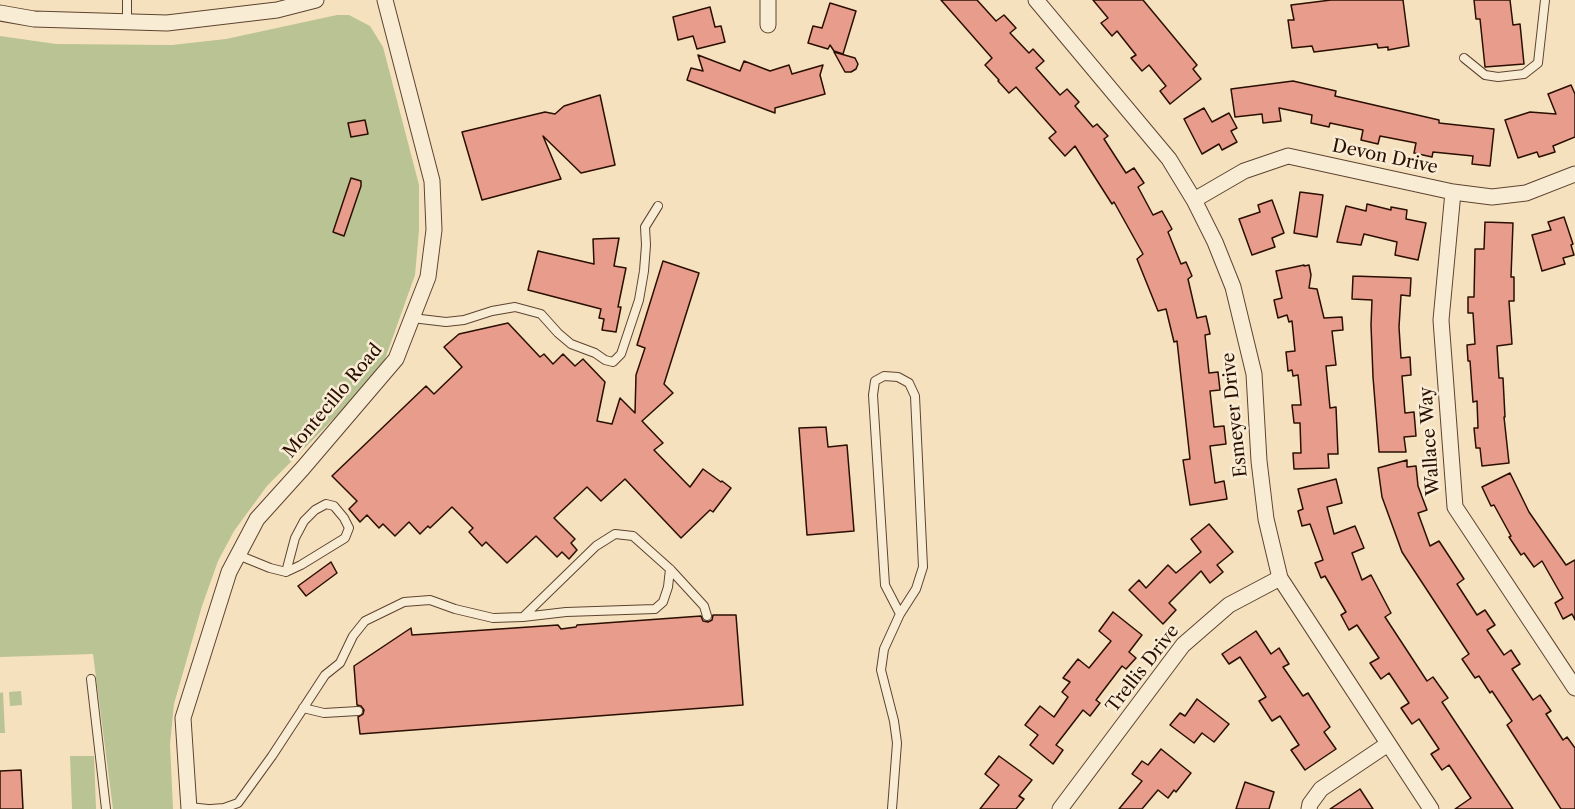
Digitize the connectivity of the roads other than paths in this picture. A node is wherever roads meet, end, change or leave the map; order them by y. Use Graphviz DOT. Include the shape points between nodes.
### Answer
graph roads {
  1 [pos="127,0"];
  2 [pos="316,0"];
  3 [pos="385,0"];
  4 [pos="768,0"];
  5 [pos="1036,0"];
  6 [pos="1545,0"];
  7 [pos="276,5"];
  8 [pos="0,13"];
  9 [pos="128,21"];
  10 [pos="768,24"];
  11 [pos="1464,58"];
  12 [pos="1575,174"];
  13 [pos="1454,192"];
  14 [pos="1194,201"];
  15 [pos="658,206"];
  16 [pos="412,318"];
  17 [pos="238,555"];
  18 [pos="670,569"];
  19 [pos="286,572"];
  20 [pos="1280,578"];
  21 [pos="900,614"];
  22 [pos="707,616"];
  23 [pos="523,617"];
  24 [pos="91,679"];
  25 [pos="1575,688"];
  26 [pos="303,708"];
  27 [pos="358,711"];
  28 [pos="1388,744"];
  29 [pos="189,808"];
  30 [pos="106,809"];
  31 [pos="209,809"];
  32 [pos="892,809"];
  33 [pos="1060,809"];
  34 [pos="1309,809"];
  35 [pos="1431,809"];
  1 -- 9 [label="lane"];
  2 -- 7 [label="street"];
  3 -- 16 [label="street, Montecillo Road" via="432,181 435,230 428,277"];
  4 -- 10 [label="street"];
  5 -- 14 [label="street, Esmeyer Drive" via="1169,159"];
  6 -- 11 [label="lane" via="1538,63 1524,74 1485,75"];
  7 -- 9 [label="street" via="167,23"];
  8 -- 9 [label="street" via="34,19"];
  12 -- 13 [label="street, Devon Drive" via="1526,193 1492,197"];
  13 -- 14 [label="street, Devon Drive" via="1288,156 1244,171"];
  13 -- 25 [label="street, Wallace Way" via="1441,320 1455,507"];
  14 -- 20 [label="street, Esmeyer Drive" via="1233,287 1254,374 1266,519"];
  15 -- 16 [label="lane" via="645,227 639,300 621,354 613,362 572,344 541,314 515,307 446,322"];
  16 -- 17 [label="street, Montecillo Road" via="396,359 257,519"];
  17 -- 19 [label="lane"];
  17 -- 29 [label="street, Montecillo Road" via="229,572 183,718"];
  18 -- 22 [label="lane" via="704,606"];
  18 -- 23 [label="lane" via="669,587 655,609"];
  18 -- 23 [label="lane" via="633,536 615,534 597,546"];
  19 -- 19 [label="lane" via="345,538 349,528 334,506 326,504 304,520"];
  20 -- 28 [label="street, Esmeyer Drive"];
  20 -- 33 [label="street, Trellis Drive" via="1229,605 1183,645"];
  21 -- 21 [label="lane" via="923,567 915,396 909,383 884,376 875,381 873,395 885,585"];
  21 -- 32 [label="lane" via="884,649 881,670 897,743"];
  23 -- 26 [label="lane" via="493,618 430,600 404,602 365,621 340,663 325,675"];
  24 -- 30 [label="lane"];
  26 -- 27 [label="lane" via="324,713"];
  26 -- 31 [label="lane" via="238,803"];
  28 -- 34 [label="street" via="1321,789"];
  28 -- 35 [label="street, Esmeyer Drive"];
  29 -- 31 [label="lane"];
}
